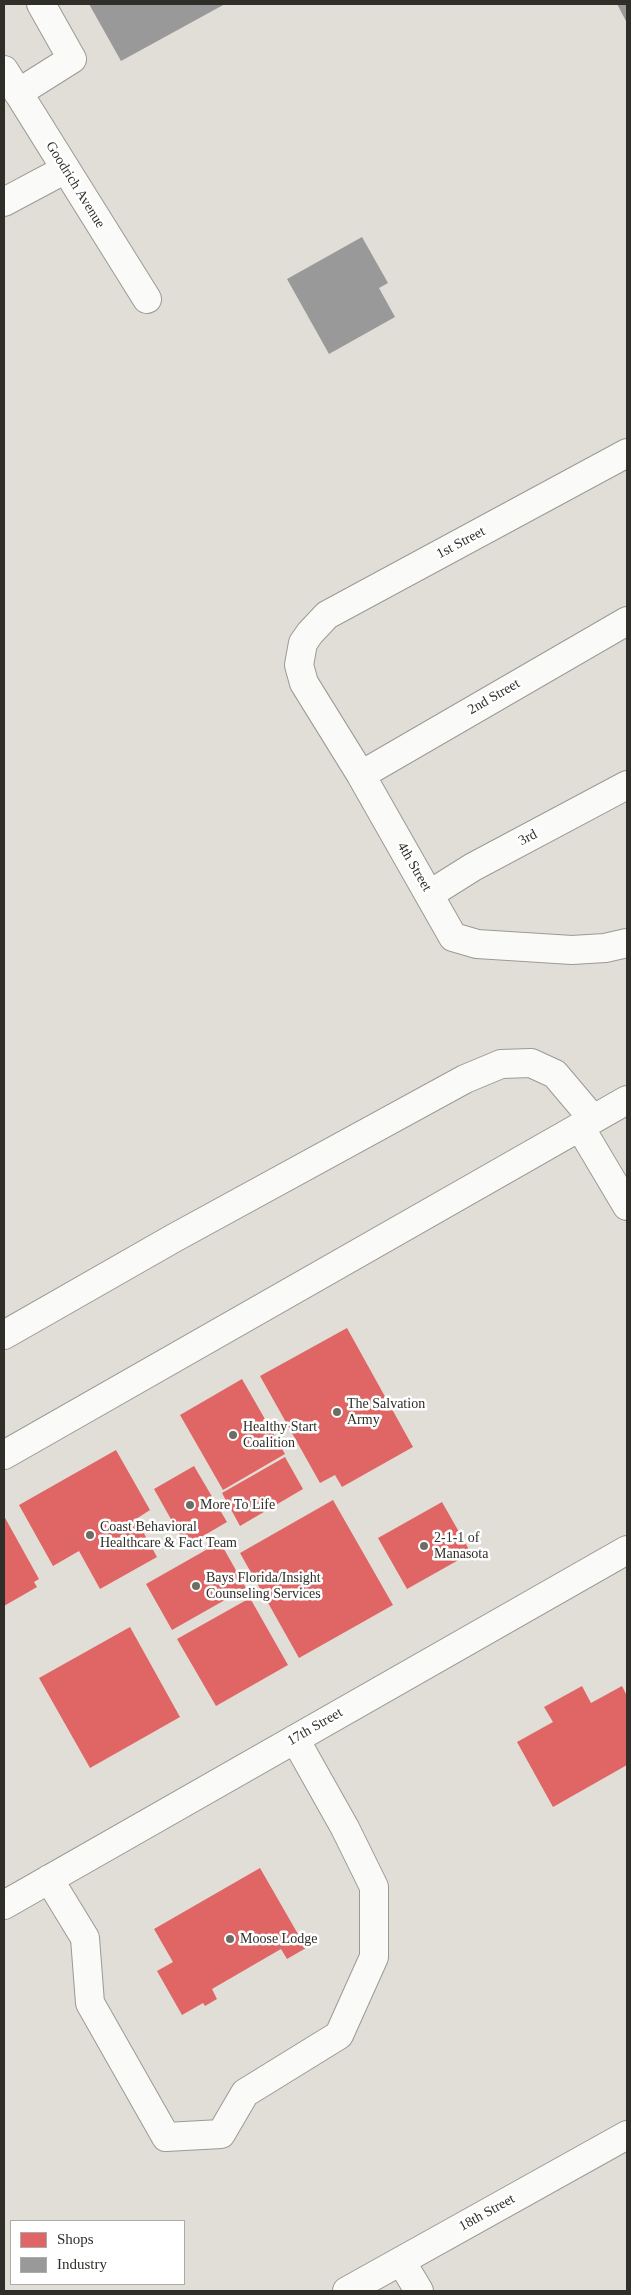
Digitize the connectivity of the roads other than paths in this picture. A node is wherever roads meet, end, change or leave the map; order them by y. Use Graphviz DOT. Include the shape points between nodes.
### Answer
graph roads {
  1 [pos="41,4"];
  2 [pos="4,70"];
  3 [pos="18,93"];
  4 [pos="66,169"];
  5 [pos="4,202"];
  6 [pos="147,299"];
  7 [pos="627,453"];
  8 [pos="627,621"];
  9 [pos="303,644"];
  10 [pos="361,775"];
  11 [pos="627,785"];
  12 [pos="430,894"];
  13 [pos="627,943"];
  14 [pos="627,1100"];
  15 [pos="586,1123"];
  16 [pos="627,1206"];
  17 [pos="4,1335"];
  18 [pos="4,1455"];
  19 [pos="627,1550"];
  20 [pos="296,1739"];
  21 [pos="49,1879"];
  22 [pos="4,1905"];
  23 [pos="627,2135"];
  24 [pos="401,2261"];
  25 [pos="347,2291"];
  26 [pos="419,2291"];
  1 -- 3 [label="street" via="72,59"];
  2 -- 3 [label="street, Goodrich Avenue"];
  3 -- 4 [label="street, Goodrich Avenue"];
  4 -- 5 [label="street"];
  4 -- 6 [label="street, Goodrich Avenue"];
  7 -- 9 [label="street, 1st Street" via="327,615"];
  8 -- 10 [label="street, 2nd Street"];
  9 -- 10 [label="street, 4th Street" via="299,665 304,683"];
  10 -- 12 [label="street, 4th Street"];
  11 -- 12 [label="street, 3rd" via="473,867"];
  12 -- 13 [label="street, 4th Street" via="453,937 477,944 572,950"];
  14 -- 15 [label="street"];
  15 -- 16 [label="street"];
  15 -- 17 [label="street" via="555,1074 531,1063 501,1064 456,1084"];
  15 -- 18 [label="street"];
  19 -- 20 [label="street, 17th Street"];
  20 -- 21 [label="street, 17th Street"];
  20 -- 21 [label="street" via="374,1887 374,1957 339,2035 246,2093 222,2134 166,2138 90,2003 85,1938"];
  21 -- 22 [label="street, 17th Street"];
  23 -- 24 [label="street, 18th Street"];
  24 -- 25 [label="street, 18th Street"];
  24 -- 26 [label="street"];
}
